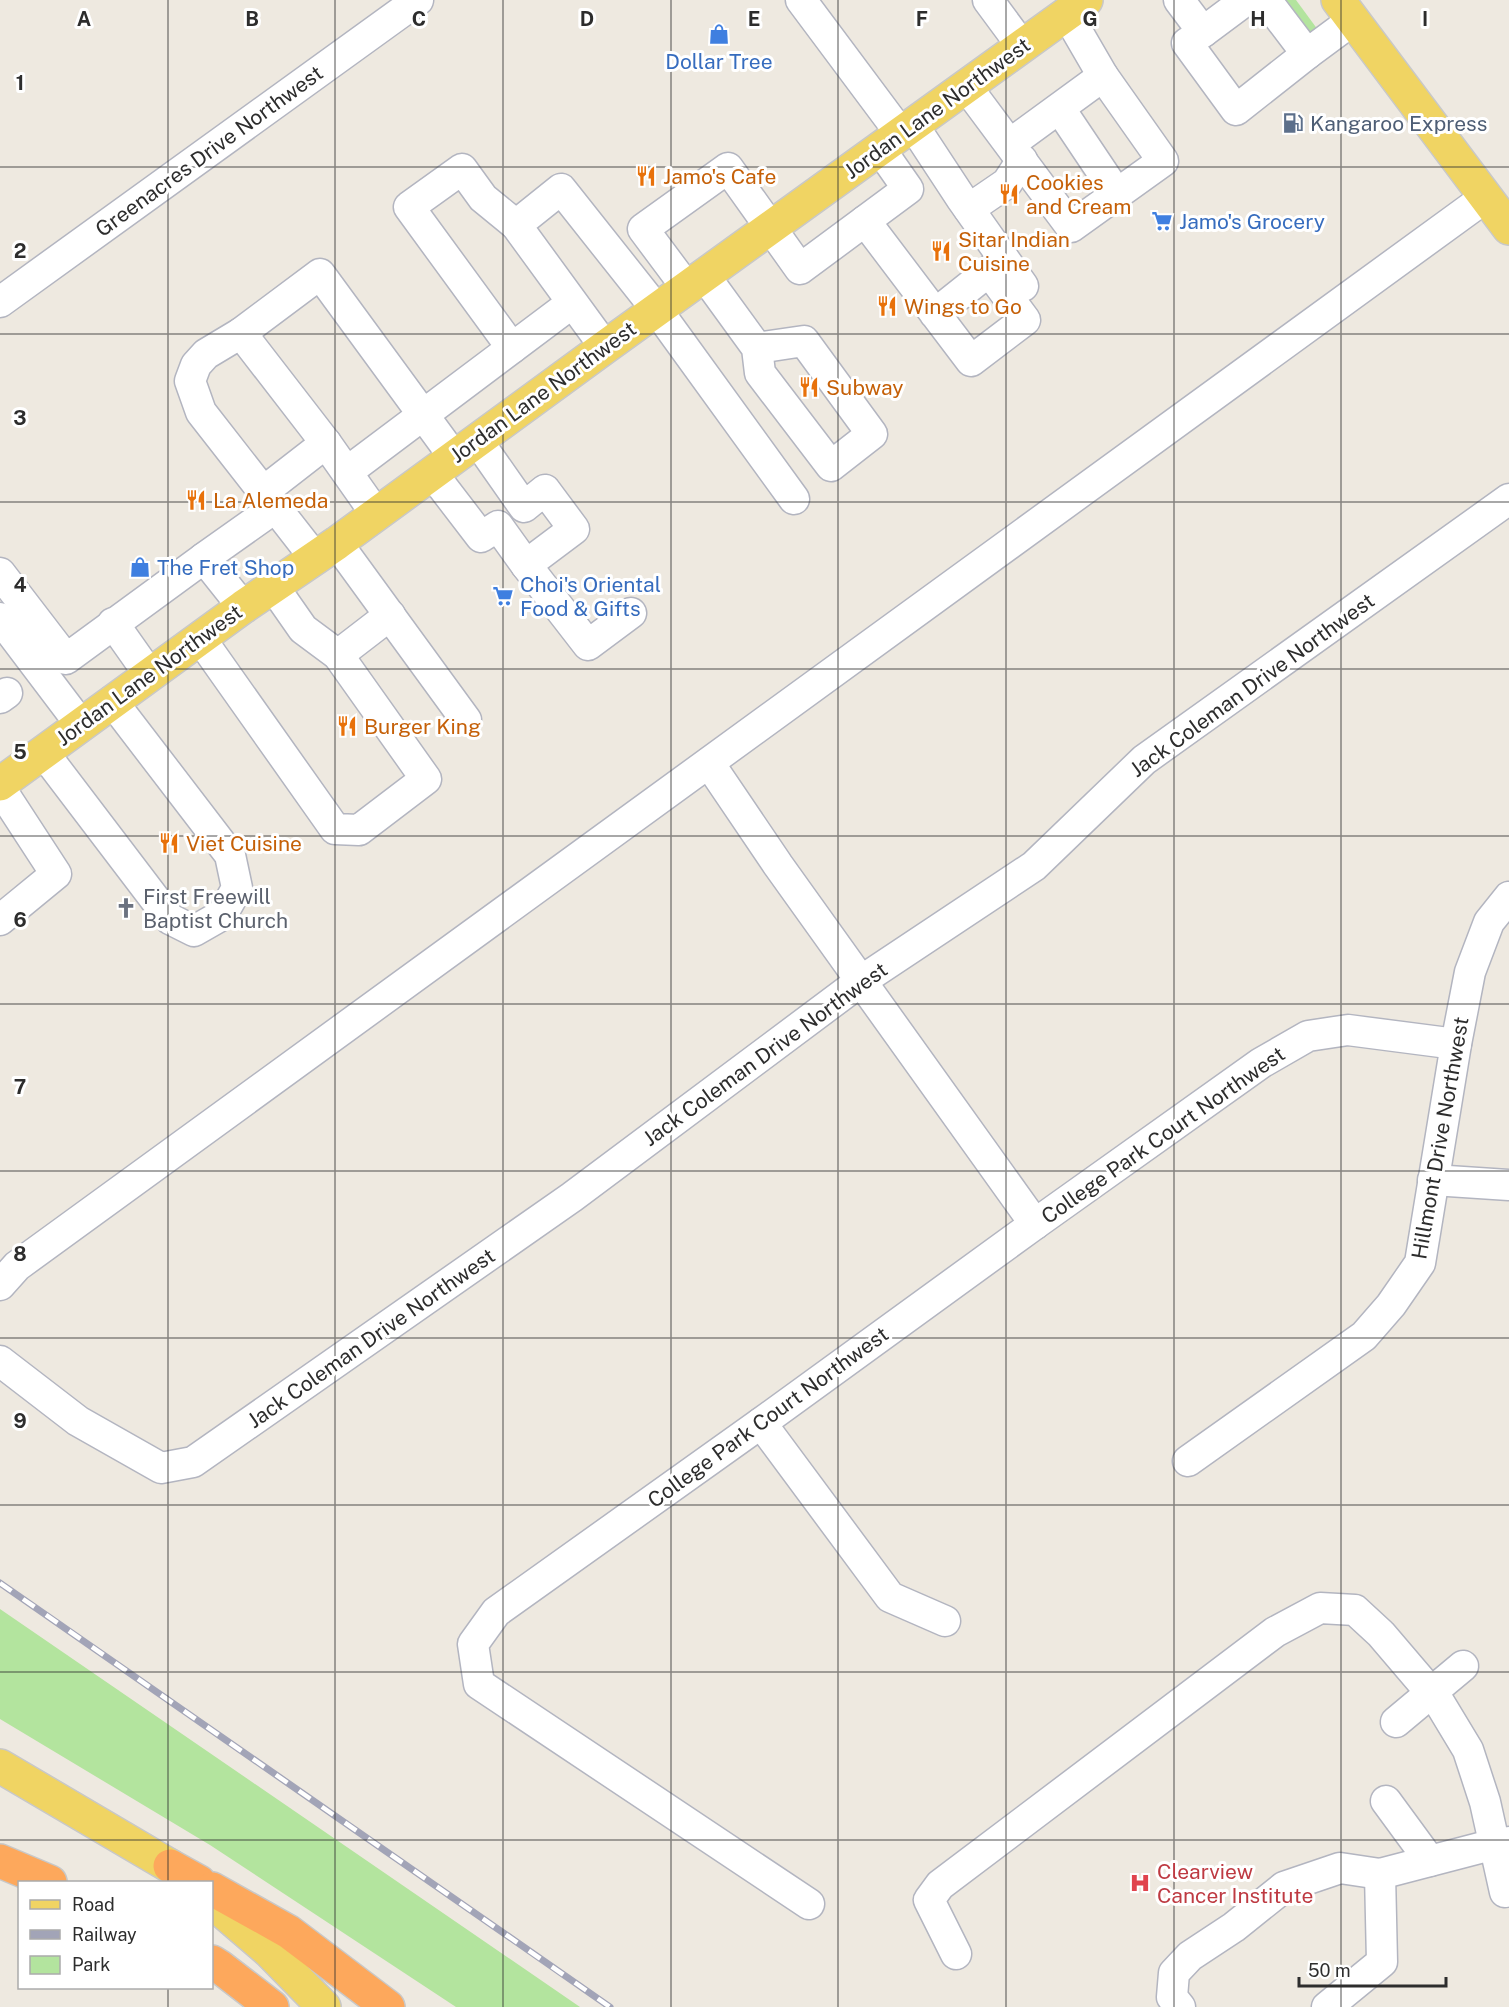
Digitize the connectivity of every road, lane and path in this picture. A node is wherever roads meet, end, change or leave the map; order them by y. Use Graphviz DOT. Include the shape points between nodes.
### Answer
graph roads {
  1 [pos="417,0"];
  2 [pos="801,0"];
  3 [pos="988,0"];
  4 [pos="1179,0"];
  5 [pos="1246,0"];
  6 [pos="1266,0"];
  7 [pos="1343,4"];
  8 [pos="1077,7"];
  9 [pos="1203,32"];
  10 [pos="1022,46"];
  11 [pos="1307,54"];
  12 [pos="1103,76"];
  13 [pos="966,86"];
  14 [pos="1060,109"];
  15 [pos="898,136"];
  16 [pos="1016,152"];
  17 [pos="1117,194"];
  18 [pos="1486,197"];
  19 [pos="969,209"];
  20 [pos="865,221"];
  21 [pos="516,225"];
  22 [pos="1509,228"];
  23 [pos="770,229"];
  24 [pos="695,282"];
  25 [pos="0,302"];
  26 [pos="572,303"];
  27 [pos="657,310"];
  28 [pos="935,314"];
  29 [pos="1044,315"];
  30 [pos="241,333"];
  31 [pos="605,347"];
  32 [pos="512,348"];
  33 [pos="757,348"];
  34 [pos="423,415"];
  35 [pos="326,443"];
  36 [pos="455,457"];
  37 [pos="346,472"];
  38 [pos="794,499"];
  39 [pos="1509,499"];
  40 [pos="270,500"];
  41 [pos="524,507"];
  42 [pos="376,514"];
  43 [pos="498,525"];
  44 [pos="326,550"];
  45 [pos="204,558"];
  46 [pos="526,565"];
  47 [pos="0,573"];
  48 [pos="273,586"];
  49 [pos="243,607"];
  50 [pos="632,613"];
  51 [pos="390,615"];
  52 [pos="0,618"];
  53 [pos="113,623"];
  54 [pos="200,638"];
  55 [pos="338,655"];
  56 [pos="149,674"];
  57 [pos="112,701"];
  58 [pos="466,720"];
  59 [pos="81,725"];
  60 [pos="43,752"];
  61 [pos="709,763"];
  62 [pos="2,778"];
  63 [pos="1509,897"];
  64 [pos="0,920"];
  65 [pos="861,981"];
  66 [pos="1456,1044"];
  67 [pos="1433,1180"];
  68 [pos="1509,1185"];
  69 [pos="1035,1224"];
  70 [pos="0,1285"];
  71 [pos="0,1360"];
  72 [pos="761,1423"];
  73 [pos="1188,1461"];
  74 [pos="945,1621"];
  75 [pos="1463,1666"];
  76 [pos="1431,1693"];
  77 [pos="1396,1722"];
  78 [pos="0,1766"];
  79 [pos="1386,1801"];
  80 [pos="1502,1843"];
  81 [pos="0,1861"];
  82 [pos="1430,1861"];
  83 [pos="179,1874"];
  84 [pos="1380,1874"];
  85 [pos="48,1881"];
  86 [pos="197,1881"];
  87 [pos="213,1890"];
  88 [pos="1505,1892"];
  89 [pos="213,1903"];
  90 [pos="809,1904"];
  91 [pos="956,1954"];
  92 [pos="213,1963"];
  93 [pos="272,2007"];
  94 [pos="324,2007"];
  95 [pos="388,2007"];
  96 [pos="1180,2007"];
  97 [pos="1328,2007"];
  1 -- 25 [label="street, Greenacres Drive Northwest"];
  2 -- 15 [label="street"];
  3 -- 10 [label="street"];
  4 -- 9 [label="street"];
  5 -- 9 [label="street"];
  6 -- 11 [label="street"];
  7 -- 11 [label="street"];
  7 -- 18 [label="main road"];
  8 -- 10 [label="main road, Jordan Lane Northwest"];
  8 -- 12 [label="street"];
  9 -- 11 [label="street" via="1187,43 1236,110"];
  10 -- 13 [label="main road, Jordan Lane Northwest"];
  12 -- 14 [label="street"];
  12 -- 17 [label="street" via="1163,161"];
  13 -- 15 [label="main road, Jordan Lane Northwest"];
  13 -- 16 [label="street"];
  14 -- 16 [label="street"];
  14 -- 17 [label="street"];
  15 -- 19 [label="street"];
  15 -- 20 [label="street" via="908,189"];
  15 -- 23 [label="main road, Jordan Lane Northwest"];
  16 -- 17 [label="street" via="1071,227"];
  16 -- 19 [label="street" via="1007,183"];
  18 -- 22 [label="main road"];
  18 -- 61 [label="street"];
  19 -- 29 [label="street"];
  20 -- 23 [label="street" via="800,269"];
  20 -- 28 [label="street"];
  21 -- 26 [label="street"];
  21 -- 27 [label="street" via="561,189"];
  21 -- 32 [label="street" via="483,198 462,168 409,207"];
  23 -- 24 [label="main road, Jordan Lane Northwest"];
  23 -- 24 [label="street" via="728,168 643,229"];
  24 -- 27 [label="main road, Jordan Lane Northwest"];
  24 -- 33 [label="street"];
  26 -- 31 [label="street"];
  26 -- 32 [label="street"];
  27 -- 31 [label="main road, Jordan Lane Northwest"];
  27 -- 38 [label="street"];
  30 -- 34 [label="street" via="320,274"];
  30 -- 35 [label="street"];
  30 -- 40 [label="street" via="206,354 190,381 201,411"];
  31 -- 36 [label="main road, Jordan Lane Northwest"];
  32 -- 34 [label="street"];
  34 -- 36 [label="street"];
  34 -- 37 [label="street"];
  35 -- 37 [label="street"];
  35 -- 40 [label="street"];
  36 -- 41 [label="street"];
  36 -- 42 [label="main road, Jordan Lane Northwest"];
  36 -- 43 [label="street" via="481,537"];
  37 -- 42 [label="street"];
  39 -- 65 [label="street, Jack Coleman Drive Northwest" via="1144,760 1034,866"];
  40 -- 44 [label="street"];
  40 -- 45 [label="street"];
  41 -- 43 [label="street"];
  41 -- 46 [label="street" via="545,490 574,529"];
  42 -- 44 [label="main road, Jordan Lane Northwest"];
  43 -- 46 [label="street"];
  44 -- 48 [label="main road, Jordan Lane Northwest"];
  44 -- 51 [label="street"];
  45 -- 49 [label="street"];
  45 -- 53 [label="street"];
  46 -- 50 [label="street" via="588,645"];
  47 -- 53 [label="street" via="66,659"];
  48 -- 49 [label="main road, Jordan Lane Northwest"];
  48 -- 55 [label="street" via="303,628"];
  49 -- 54 [label="main road, Jordan Lane Northwest"];
  51 -- 55 [label="street"];
  51 -- 58 [label="street"];
  52 -- 59 [label="street"];
  53 -- 56 [label="street"];
  54 -- 55 [label="street" via="335,829 359,830 426,780"];
  54 -- 56 [label="main road, Jordan Lane Northwest"];
  56 -- 57 [label="main road, Jordan Lane Northwest"];
  57 -- 59 [label="main road, Jordan Lane Northwest"];
  57 -- 60 [label="street" via="230,855 237,888 222,915 194,931 170,919"];
  59 -- 60 [label="main road, Jordan Lane Northwest"];
  60 -- 62 [label="main road, Jordan Lane Northwest"];
  61 -- 65 [label="street"];
  61 -- 70 [label="street" via="16,1266"];
  62 -- 64 [label="street" via="56,874"];
  63 -- 66 [label="street, Hillmont Drive Northwest" via="1489,922 1470,972"];
  65 -- 69 [label="street"];
  65 -- 71 [label="street, Jack Coleman Drive Northwest" via="572,1197 193,1462 161,1468 78,1421"];
  66 -- 67 [label="street, Hillmont Drive Northwest"];
  66 -- 69 [label="street, College Park Court Northwest" via="1348,1030 1308,1036 1261,1064"];
  67 -- 68 [label="street"];
  67 -- 73 [label="street, Hillmont Drive Northwest" via="1420,1263 1364,1336"];
  69 -- 72 [label="street, College Park Court Northwest"];
  72 -- 74 [label="street" via="890,1597"];
  72 -- 90 [label="street, College Park Court Northwest" via="495,1612 473,1644 479,1684"];
  75 -- 76 [label="street"];
  76 -- 77 [label="street"];
  76 -- 80 [label="street" via="1468,1750"];
  76 -- 91 [label="street" via="1355,1610 1320,1608 1275,1632 940,1884 929,1900"];
  78 -- 83 [label="main road"];
  79 -- 82 [label="street"];
  80 -- 82 [label="street"];
  80 -- 88 [label="street"];
  81 -- 85 [label="highway"];
  82 -- 84 [label="street"];
  83 -- 86 [label="highway"];
  84 -- 96 [label="street" via="1340,1868 1284,1887 1190,1956 1174,1973 1173,1997"];
  84 -- 97 [label="street" via="1382,1962"];
  87 -- 95 [label="highway" via="289,1932"];
  89 -- 94 [label="main road" via="269,1951"];
  92 -- 93 [label="highway"];
}
